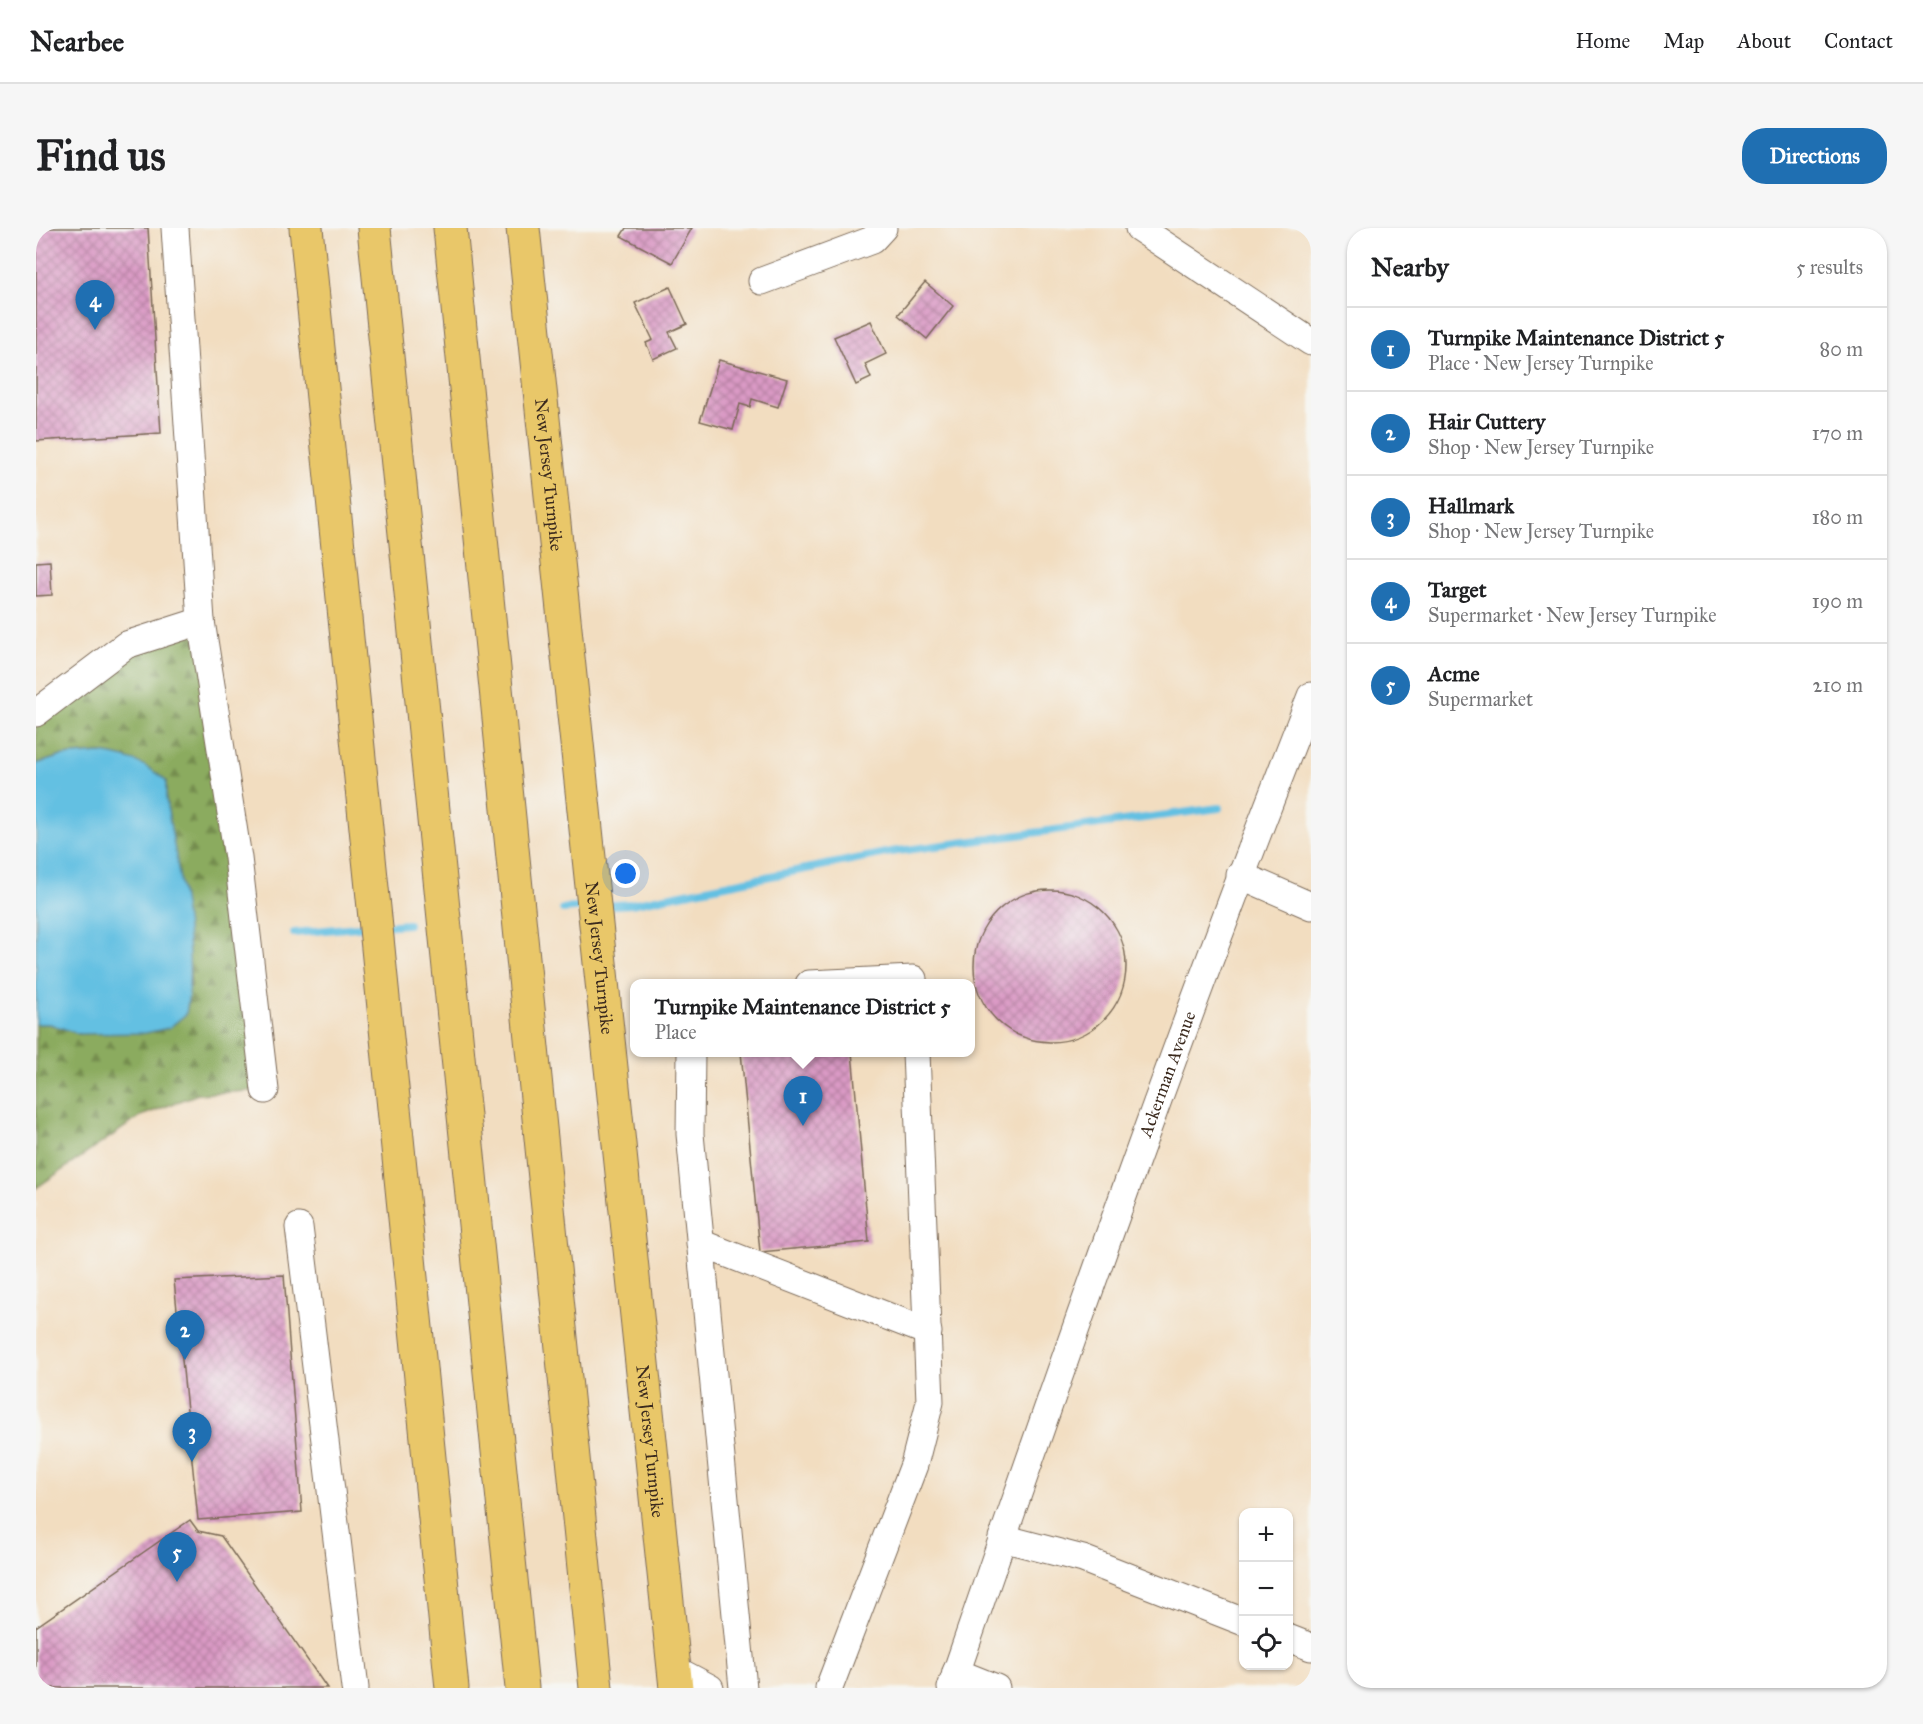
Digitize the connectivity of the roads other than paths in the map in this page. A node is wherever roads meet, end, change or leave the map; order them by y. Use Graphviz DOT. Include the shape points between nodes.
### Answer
graph roads {
  1 [pos="175,228"];
  2 [pos="306,228"];
  3 [pos="374,228"];
  4 [pos="450,228"];
  5 [pos="523,228"];
  6 [pos="884,228"];
  7 [pos="1139,228"];
  8 [pos="762,281"];
  9 [pos="1311,342"];
  10 [pos="201,621"];
  11 [pos="1311,696"];
  12 [pos="36,713"];
  13 [pos="1240,875"];
  14 [pos="1311,906"];
  15 [pos="691,1057"];
  16 [pos="916,1057"];
  17 [pos="265,1090"];
  18 [pos="298,1227"];
  19 [pos="700,1243"];
  20 [pos="928,1332"];
  21 [pos="1002,1538"];
  22 [pos="1239,1620"];
  23 [pos="1293,1640"];
  24 [pos="1311,1647"];
  25 [pos="675,1678"];
  26 [pos="953,1680"];
  27 [pos="355,1688"];
  28 [pos="452,1688"];
  29 [pos="522,1688"];
  30 [pos="596,1688"];
  31 [pos="710,1688"];
  32 [pos="743,1688"];
  33 [pos="829,1688"];
  34 [pos="996,1688"];
  1 -- 10 [label="street"];
  2 -- 28 [label="highway"];
  3 -- 29 [label="highway"];
  4 -- 30 [label="highway"];
  5 -- 25 [label="highway, New Jersey Turnpike"];
  6 -- 8 [label="street" via="872,240"];
  7 -- 9 [label="street"];
  10 -- 12 [label="street" via="126,645"];
  10 -- 17 [label="street" via="238,858"];
  11 -- 13 [label="street, Ackerman Avenue"];
  13 -- 14 [label="street"];
  13 -- 21 [label="street, Ackerman Avenue"];
  15 -- 19 [label="street" via="690,1134"];
  16 -- 20 [label="street"];
  18 -- 27 [label="street"];
  19 -- 20 [label="street"];
  19 -- 32 [label="street"];
  20 -- 33 [label="street" via="930,1402 914,1465"];
  21 -- 22 [label="street" via="1083,1559"];
  21 -- 26 [label="street, Ackerman Avenue"];
  23 -- 24 [label="street"];
  25 -- 31 [label="street"];
  26 -- 34 [label="street"];
}
